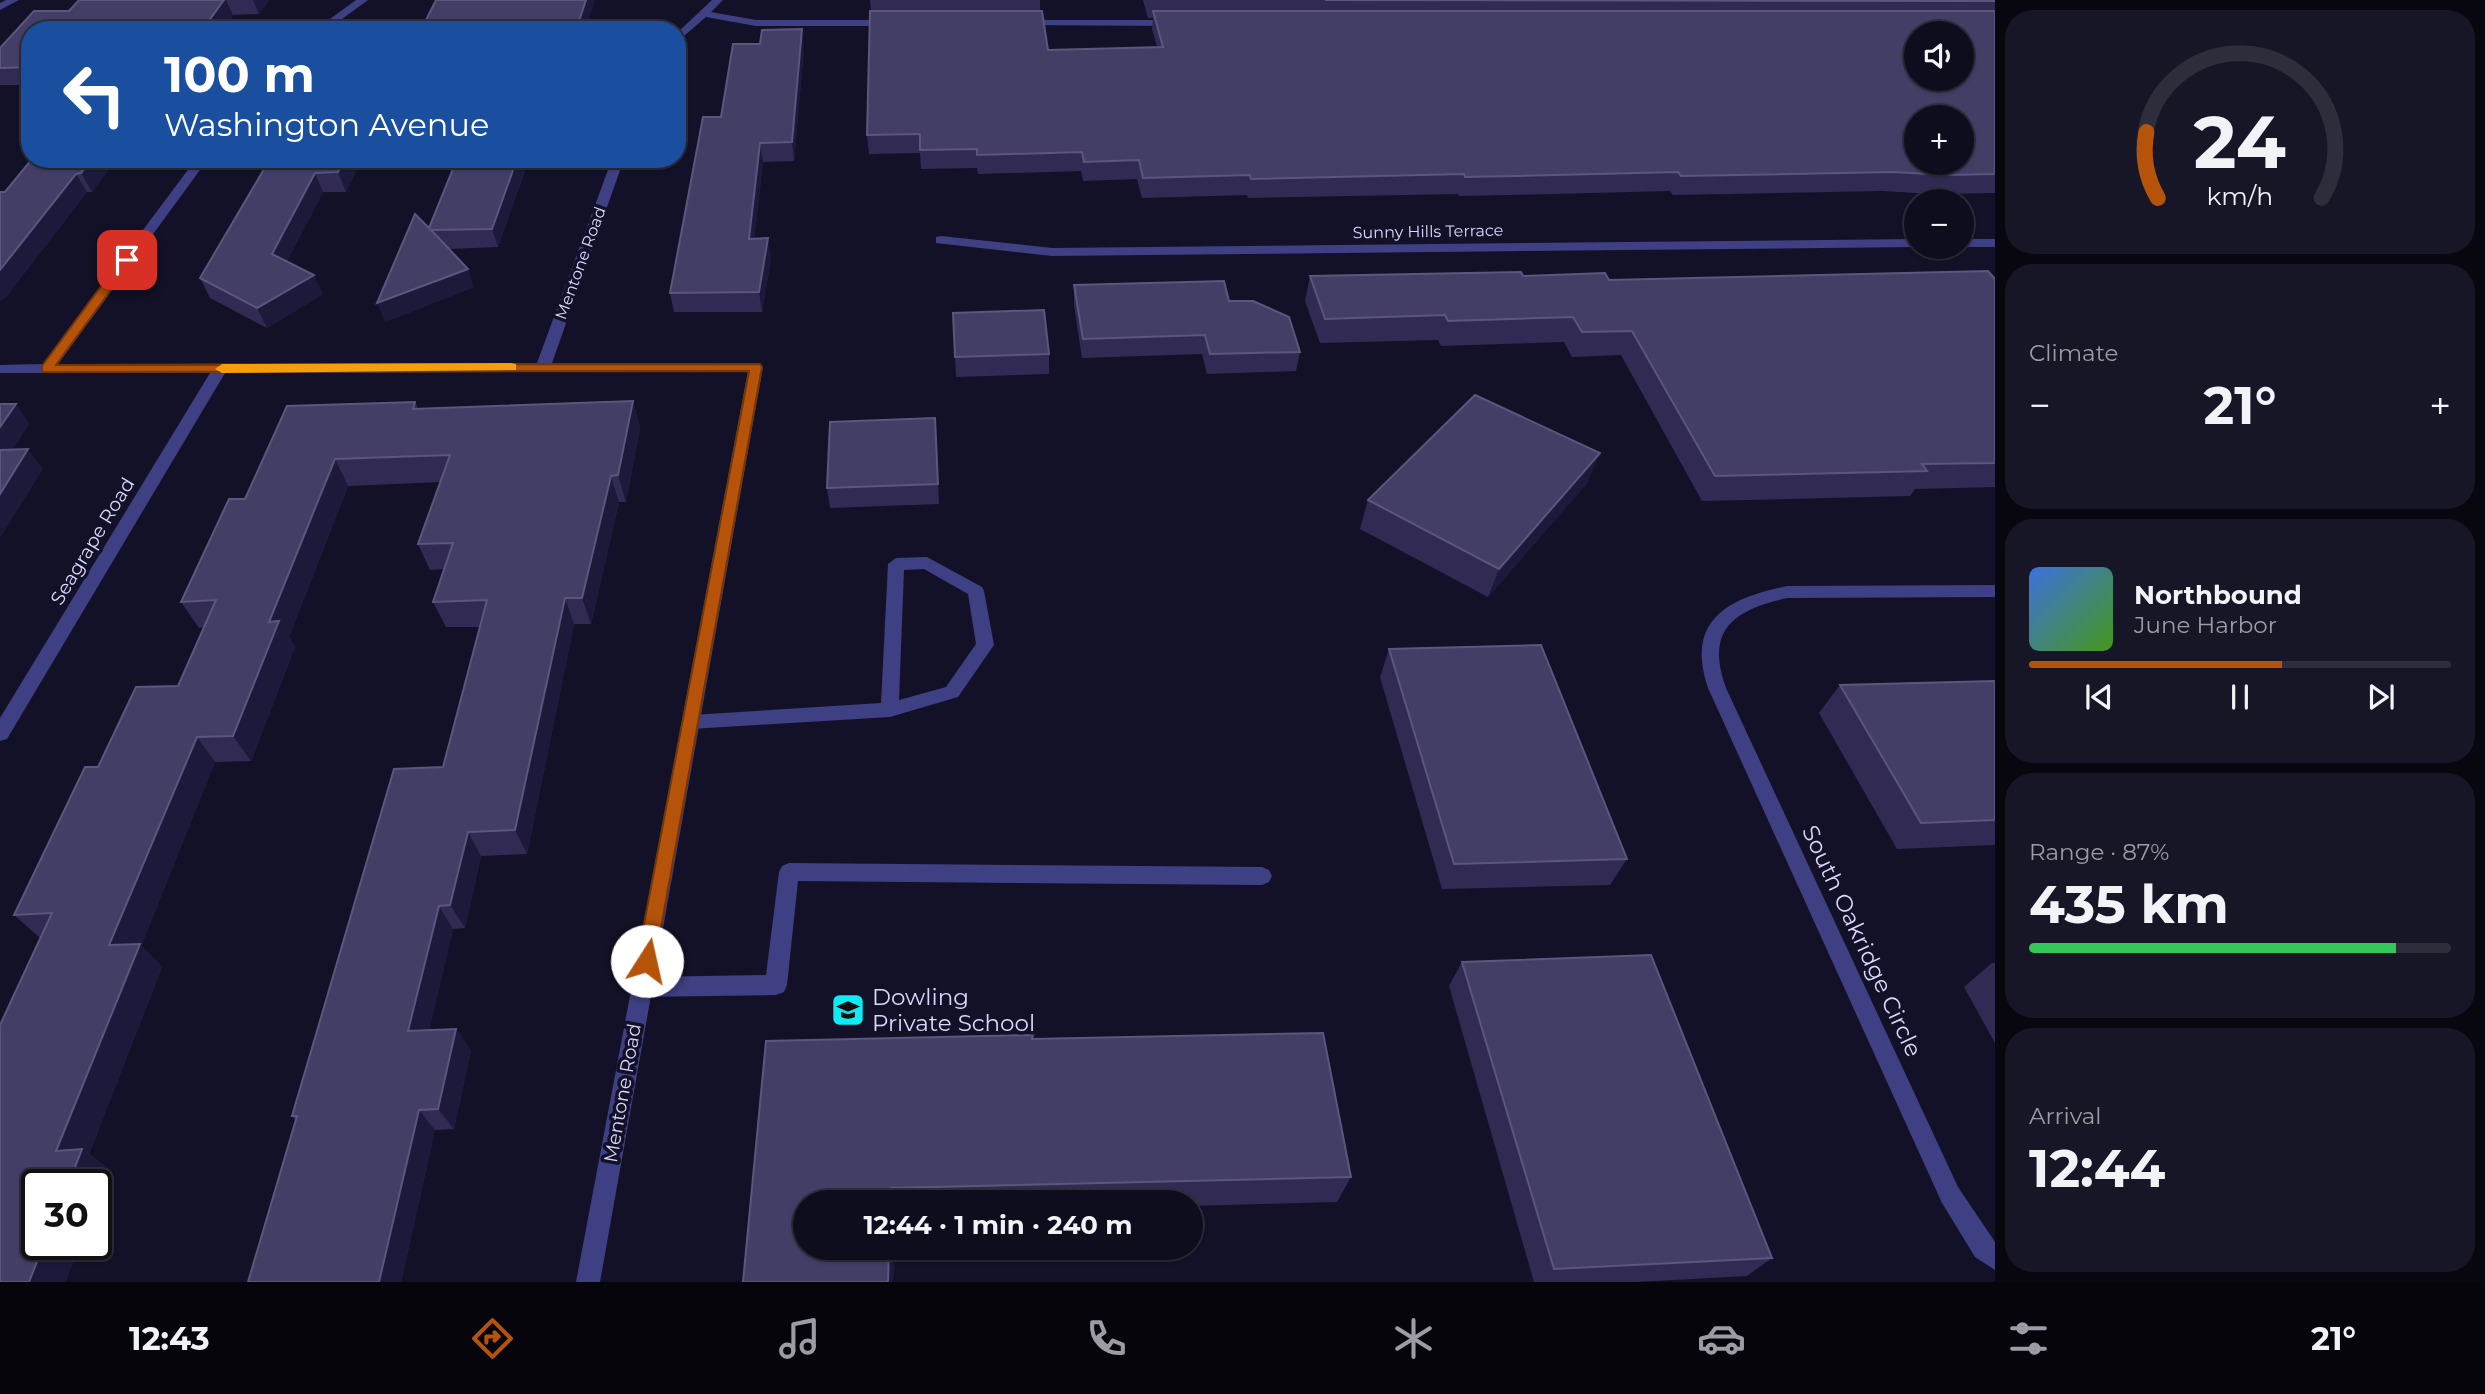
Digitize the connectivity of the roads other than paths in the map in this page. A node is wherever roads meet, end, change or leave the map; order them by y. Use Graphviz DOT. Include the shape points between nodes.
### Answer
graph roads {
  1 [pos="14,0"];
  2 [pos="363,0"];
  3 [pos="718,0"];
  4 [pos="0,7"];
  5 [pos="704,14"];
  6 [pos="333,21"];
  7 [pos="908,23"];
  8 [pos="1010,23"];
  9 [pos="1188,23"];
  10 [pos="686,31"];
  11 [pos="195,168"];
  12 [pos="615,168"];
  13 [pos="941,240"];
  14 [pos="1904,243"];
  15 [pos="1974,243"];
  16 [pos="1995,243"];
  17 [pos="544,367"];
  18 [pos="0,369"];
  19 [pos="47,369"];
  20 [pos="220,369"];
  21 [pos="1995,592"];
  22 [pos="890,710"];
  23 [pos="691,722"];
  24 [pos="0,734"];
  25 [pos="1262,876"];
  26 [pos="642,987"];
  27 [pos="1995,1258"];
  28 [pos="587,1282"];
  1 -- 4 [label="street"];
  2 -- 6 [label="street"];
  3 -- 5 [label="street"];
  5 -- 7 [label="street" via="756,23"];
  5 -- 10 [label="street"];
  8 -- 9 [label="street"];
  11 -- 19 [label="street"];
  12 -- 17 [label="street, Mentone Road"];
  13 -- 14 [label="street, Sunny Hills Terrace" via="1052,252"];
  15 -- 16 [label="street"];
  17 -- 20 [label="street"];
  17 -- 23 [label="street, Mentone Road" via="756,367"];
  18 -- 19 [label="street"];
  19 -- 20 [label="street"];
  20 -- 24 [label="street, Seagrape Road"];
  21 -- 27 [label="street, South Oakridge Circle" via="1787,592 1754,598 1728,613 1713,634 1709,660 1717,688 1950,1195"];
  22 -- 22 [label="street" via="952,692 985,645 976,591 927,563 896,564"];
  22 -- 23 [label="street"];
  23 -- 26 [label="street, Mentone Road"];
  25 -- 26 [label="street" via="789,872 776,985"];
  26 -- 28 [label="street, Mentone Road"];
}
